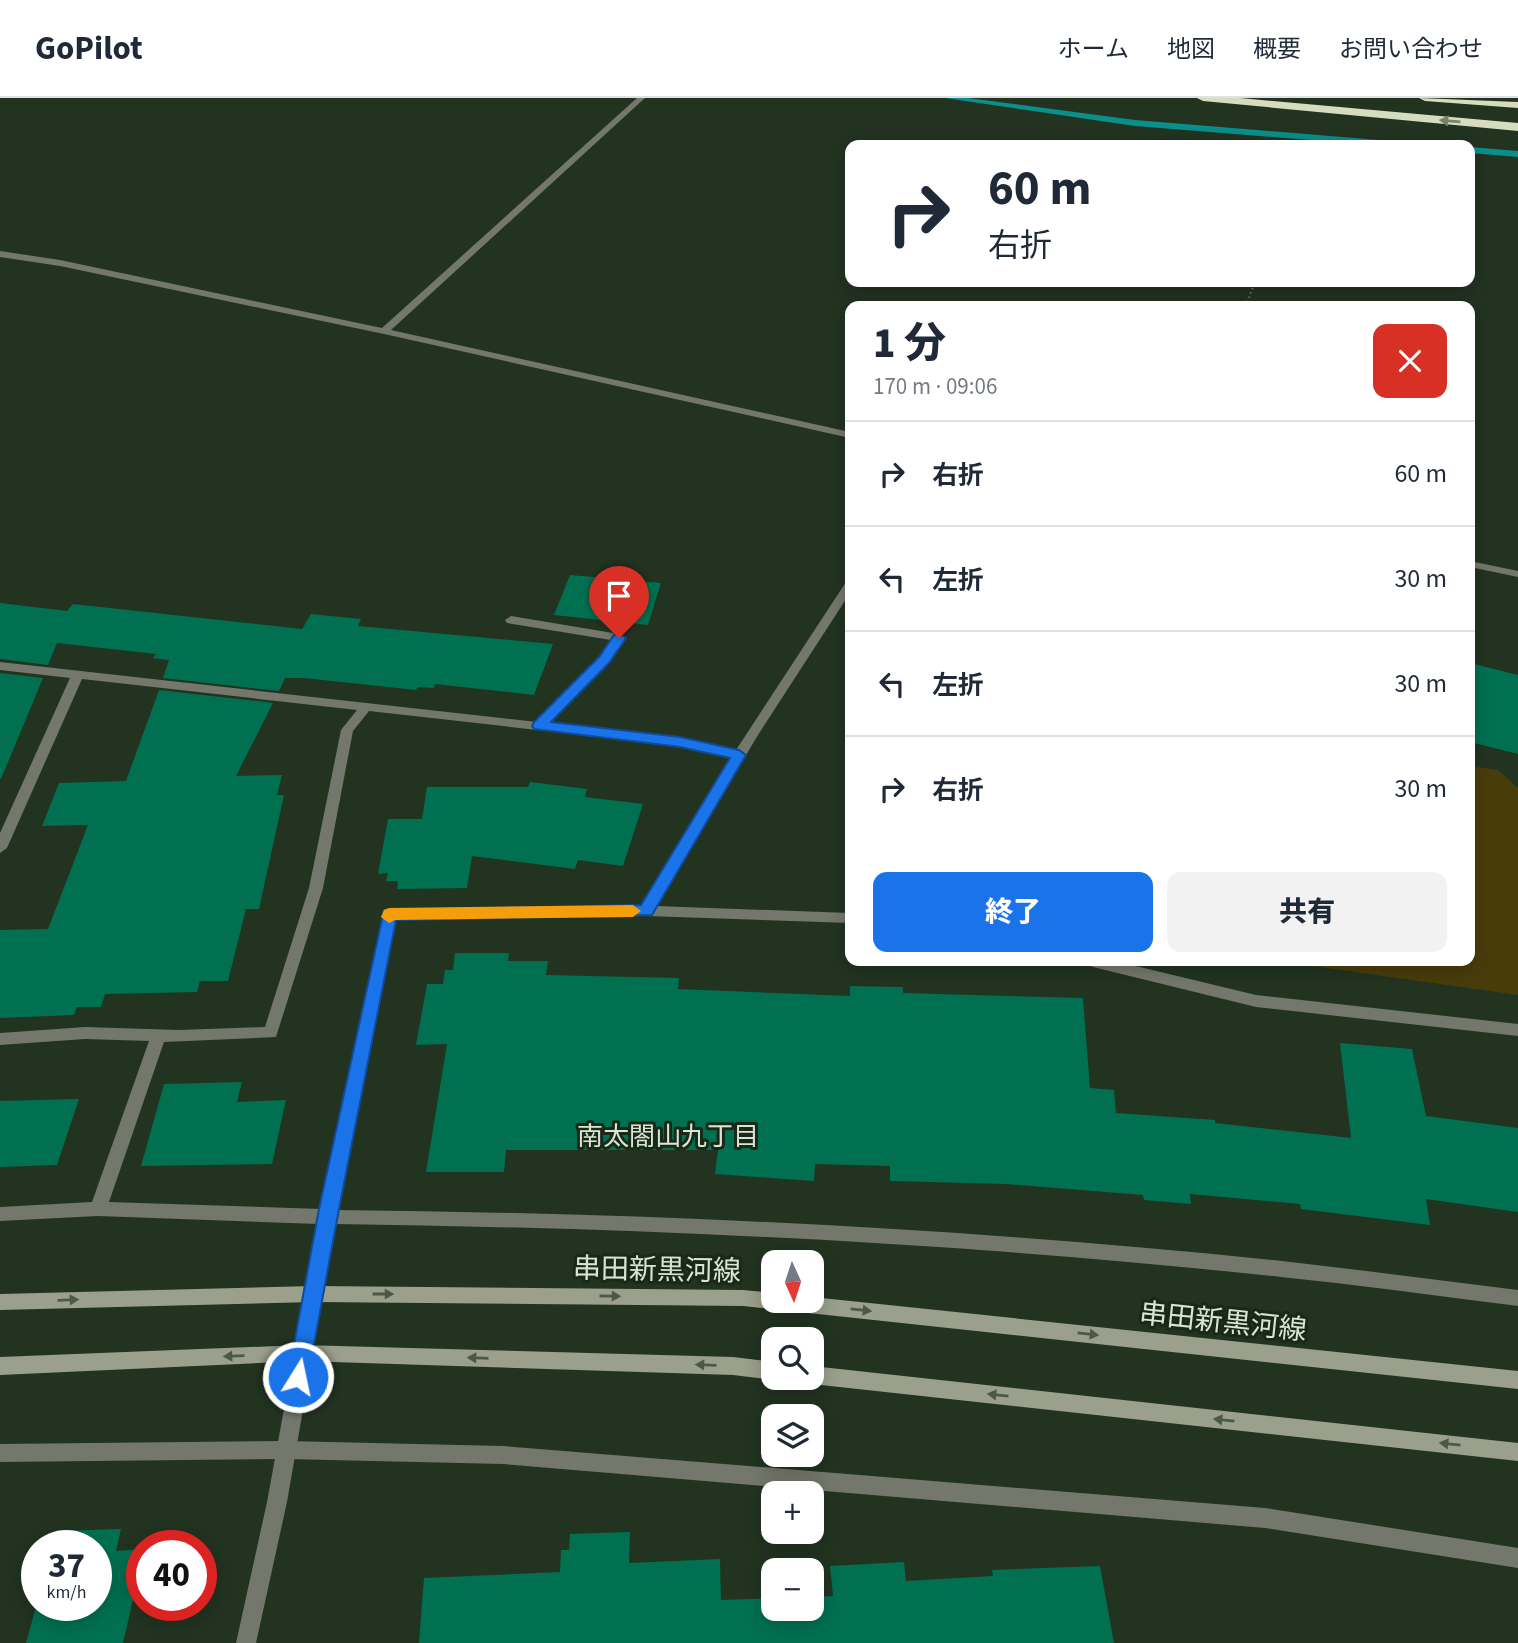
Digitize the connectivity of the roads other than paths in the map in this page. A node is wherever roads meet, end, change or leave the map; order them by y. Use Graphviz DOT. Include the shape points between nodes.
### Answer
graph roads {
  1 [pos="641,98"];
  2 [pos="1203,98"];
  3 [pos="1425,98"];
  4 [pos="1518,105"];
  5 [pos="1518,127"];
  6 [pos="0,254"];
  7 [pos="384,331"];
  8 [pos="845,434"];
  9 [pos="1475,565"];
  10 [pos="1518,574"];
  11 [pos="845,593"];
  12 [pos="511,620"];
  13 [pos="0,666"];
  14 [pos="78,674"];
  15 [pos="366,706"];
  16 [pos="539,726"];
  17 [pos="739,755"];
  18 [pos="0,848"];
  19 [pos="646,911"];
  20 [pos="845,918"];
  21 [pos="1113,966"];
  22 [pos="1518,1030"];
  23 [pos="159,1035"];
  24 [pos="0,1039"];
  25 [pos="98,1209"];
  26 [pos="0,1214"];
  27 [pos="328,1217"];
  28 [pos="314,1294"];
  29 [pos="1518,1298"];
  30 [pos="0,1302"];
  31 [pos="302,1353"];
  32 [pos="0,1366"];
  33 [pos="761,1370"];
  34 [pos="824,1376"];
  35 [pos="1518,1380"];
  36 [pos="286,1450"];
  37 [pos="1518,1451"];
  38 [pos="0,1453"];
  39 [pos="1518,1558"];
  40 [pos="246,1643"];
  1 -- 7 [label="street"];
  5 -- 2 [label="highway, one-way"];
  3 -- 4 [label="highway"];
  6 -- 7 [label="street"];
  7 -- 8 [label="street"];
  9 -- 10 [label="street"];
  11 -- 17 [label="street"];
  12 -- 16 [label="street" via="619,638 604,660"];
  13 -- 14 [label="street"];
  14 -- 15 [label="street"];
  14 -- 18 [label="street"];
  15 -- 16 [label="street"];
  15 -- 23 [label="street" via="347,730 316,888 271,1033"];
  16 -- 17 [label="street" via="680,742"];
  17 -- 19 [label="street"];
  19 -- 20 [label="street"];
  19 -- 27 [label="street" via="389,914"];
  21 -- 22 [label="street" via="1256,1001"];
  23 -- 24 [label="street" via="85,1033"];
  23 -- 25 [label="street"];
  25 -- 26 [label="street"];
  25 -- 27 [label="street"];
  27 -- 28 [label="street"];
  27 -- 29 [label="street" via="531,1219 962,1241 1281,1269"];
  30 -- 28 [label="main road, 串田新黒河線, one-way"];
  28 -- 31 [label="street"];
  28 -- 35 [label="main road, 串田新黒河線, one-way" via="743,1298"];
  31 -- 32 [label="main road, one-way"];
  33 -- 31 [label="main road, one-way"];
  31 -- 36 [label="street"];
  37 -- 34 [label="main road, one-way"];
  36 -- 38 [label="street"];
  36 -- 39 [label="street" via="503,1455 1265,1518"];
  36 -- 40 [label="street"];
}
